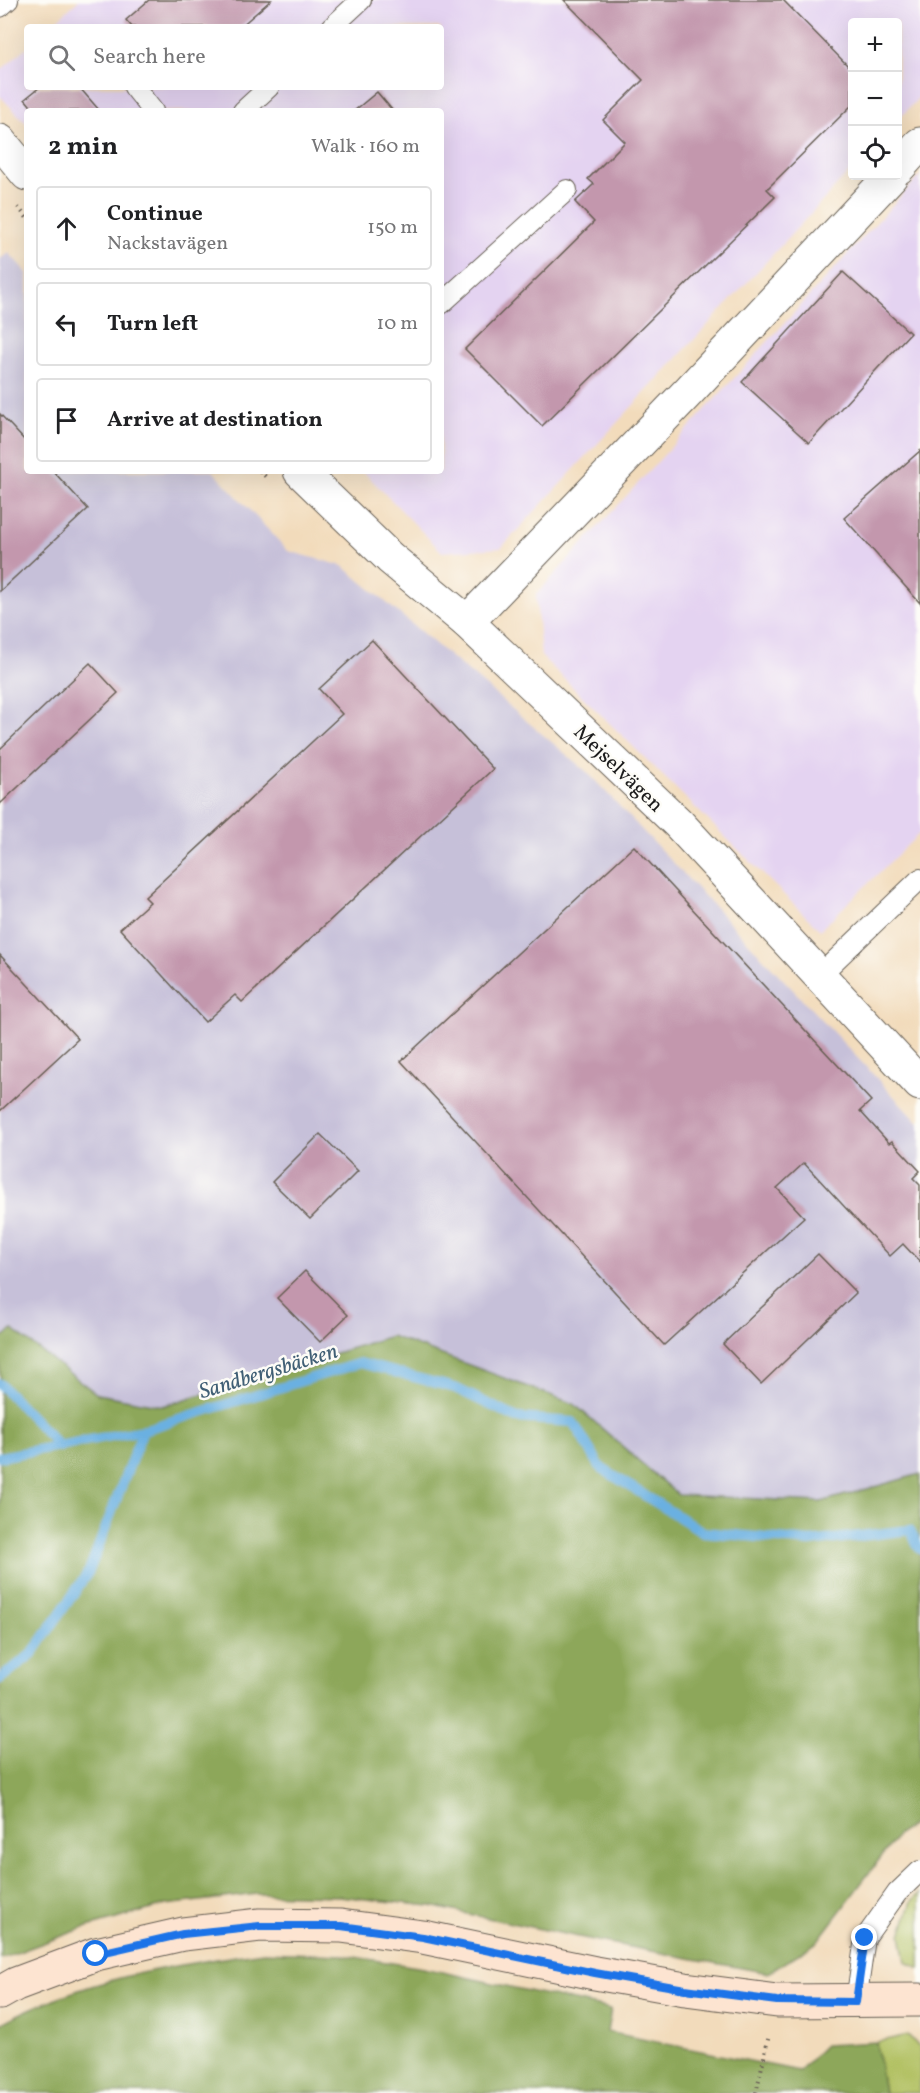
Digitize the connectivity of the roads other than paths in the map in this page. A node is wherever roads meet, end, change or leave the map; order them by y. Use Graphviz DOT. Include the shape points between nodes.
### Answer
graph roads {
  1 [pos="8,0"];
  2 [pos="361,0"];
  3 [pos="0,7"];
  4 [pos="335,24"];
  5 [pos="136,90"];
  6 [pos="266,90"];
  7 [pos="151,108"];
  8 [pos="246,108"];
  9 [pos="0,141"];
  10 [pos="920,144"];
  11 [pos="902,163"];
  12 [pos="24,170"];
  13 [pos="887,180"];
  14 [pos="567,190"];
  15 [pos="444,301"];
  16 [pos="303,474"];
  17 [pos="467,622"];
  18 [pos="920,879"];
  19 [pos="820,975"];
  20 [pos="920,1084"];
  21 [pos="920,1871"];
  22 [pos="0,1993"];
  23 [pos="920,2000"];
  24 [pos="856,2002"];
  1 -- 3 [label="lane"];
  2 -- 4 [label="lane"];
  5 -- 7 [label="lane"];
  6 -- 8 [label="lane"];
  9 -- 12 [label="street"];
  10 -- 11 [label="street"];
  13 -- 17 [label="street"];
  14 -- 15 [label="lane"];
  16 -- 17 [label="street, Mejselvägen" via="390,558"];
  17 -- 19 [label="street, Mejselvägen" via="678,823"];
  18 -- 19 [label="lane"];
  19 -- 20 [label="street, Mejselvägen"];
  21 -- 24 [label="lane" via="897,1893 865,1938"];
  22 -- 24 [label="street" via="96,1954 183,1934 260,1926 341,1926 423,1937 685,1989 777,2001"];
  23 -- 24 [label="street"];
}
